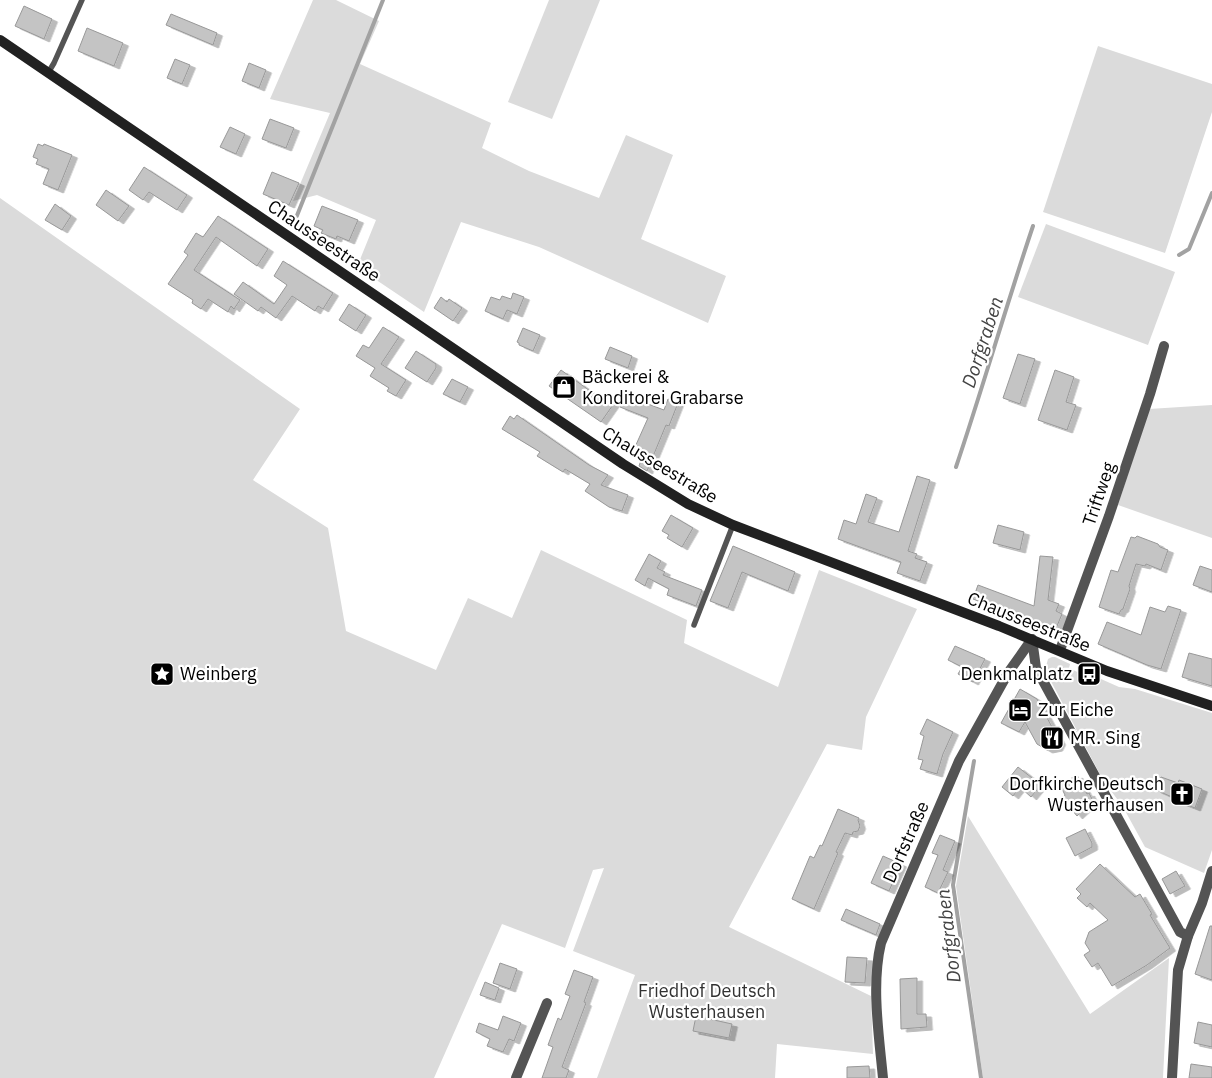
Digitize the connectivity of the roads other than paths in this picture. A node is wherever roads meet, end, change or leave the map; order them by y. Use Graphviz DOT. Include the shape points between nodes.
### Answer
graph roads {
  1 [pos="82,0"];
  2 [pos="0,40"];
  3 [pos="48,72"];
  4 [pos="1164,346"];
  5 [pos="733,525"];
  6 [pos="694,625"];
  7 [pos="1032,640"];
  8 [pos="1060,650"];
  9 [pos="1212,706"];
  10 [pos="1212,871"];
  11 [pos="1188,936"];
  12 [pos="547,1003"];
  13 [pos="516,1078"];
  14 [pos="883,1078"];
  15 [pos="1172,1078"];
  1 -- 3 [label="lane"];
  2 -- 3 [label="main road, Chausseestraße"];
  3 -- 5 [label="main road, Chausseestraße" via="623,464 688,504"];
  4 -- 8 [label="street, Triftweg" via="1112,507"];
  5 -- 6 [label="lane"];
  5 -- 7 [label="main road, Chausseestraße"];
  7 -- 8 [label="main road, Chausseestraße"];
  7 -- 11 [label="street" via="1036,668 1180,932"];
  7 -- 14 [label="street, Dorfstraße" via="1008,673 959,761 881,943 877,985"];
  8 -- 9 [label="main road, Chausseestraße" via="1107,671"];
  10 -- 11 [label="street"];
  11 -- 15 [label="street" via="1178,970"];
  12 -- 13 [label="street"];
}
